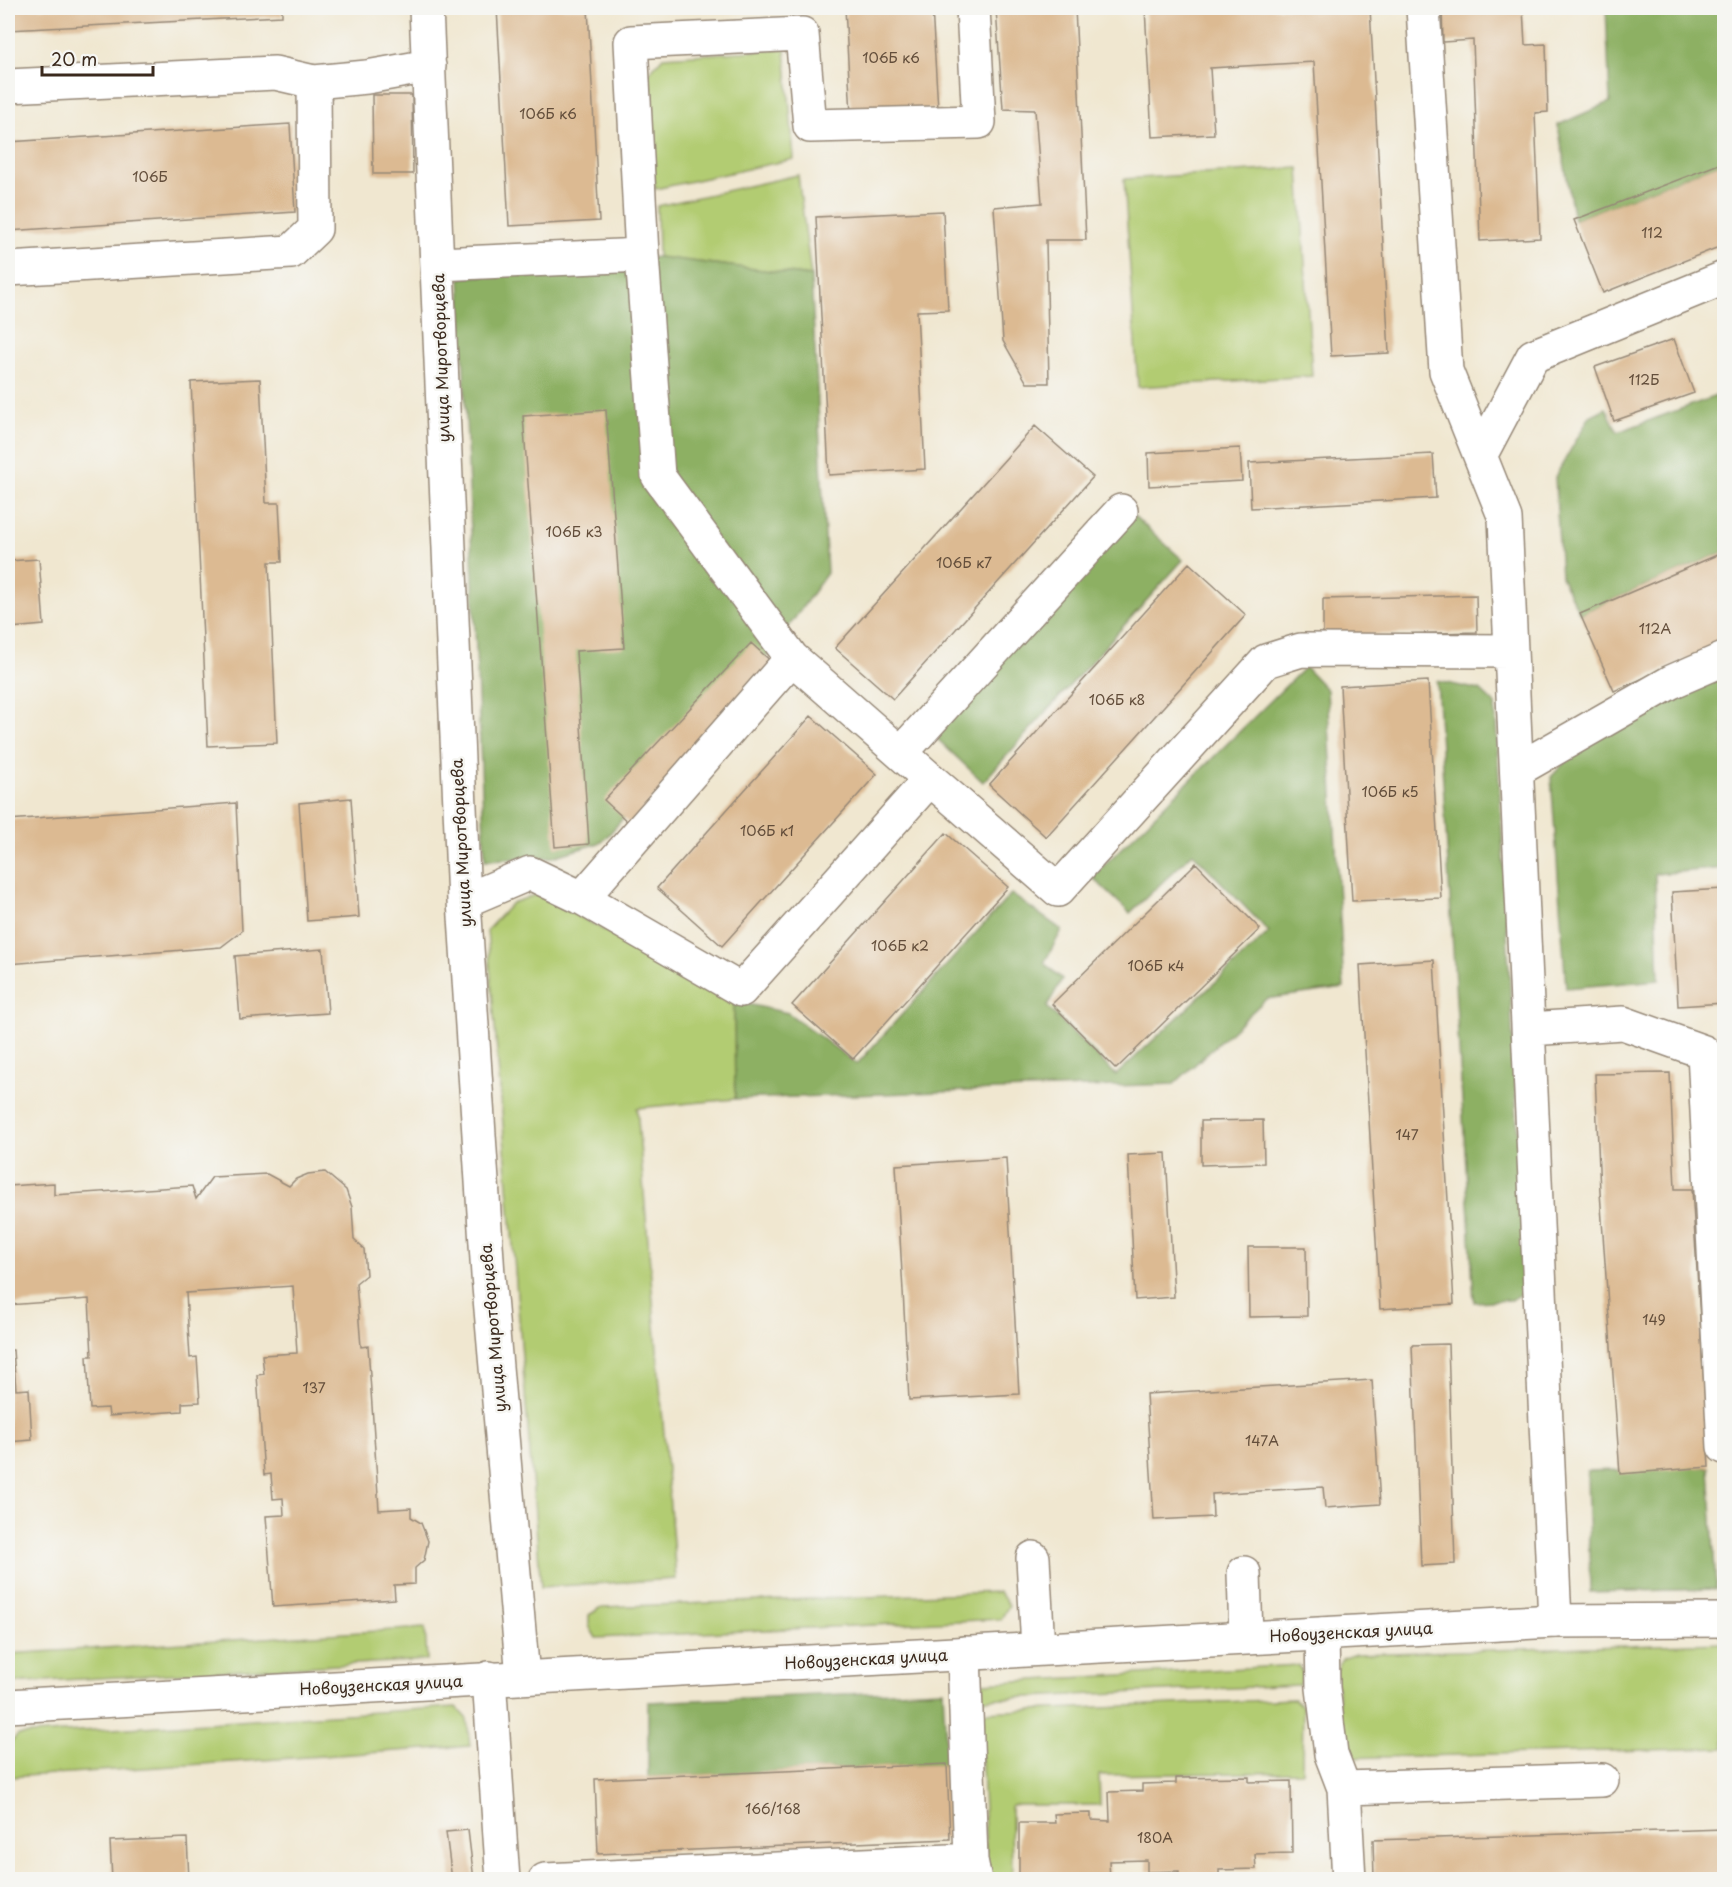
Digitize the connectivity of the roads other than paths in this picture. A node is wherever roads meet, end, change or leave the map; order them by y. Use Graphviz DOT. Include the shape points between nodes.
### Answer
graph roads {
  1 [pos="426,8"];
  2 [pos="973,8"];
  3 [pos="1423,8"];
  4 [pos="429,66"];
  5 [pos="314,82"];
  6 [pos="8,86"];
  7 [pos="642,255"];
  8 [pos="438,264"];
  9 [pos="8,269"];
  10 [pos="1725,278"];
  11 [pos="1480,456"];
  12 [pos="1121,511"];
  13 [pos="1511,651"];
  14 [pos="792,658"];
  15 [pos="1725,659"];
  16 [pos="901,753"];
  17 [pos="1516,770"];
  18 [pos="930,779"];
  19 [pos="582,898"];
  20 [pos="464,901"];
  21 [pos="1528,1029"];
  22 [pos="1725,1447"];
  23 [pos="1033,1558"];
  24 [pos="1244,1573"];
  25 [pos="1725,1620"];
  26 [pos="1555,1621"];
  27 [pos="1322,1634"];
  28 [pos="1246,1637"];
  29 [pos="1038,1648"];
  30 [pos="964,1653"];
  31 [pos="523,1677"];
  32 [pos="489,1678"];
  33 [pos="8,1706"];
  34 [pos="1602,1780"];
  35 [pos="1344,1788"];
  36 [pos="973,1870"];
  37 [pos="503,1880"];
  38 [pos="545,1880"];
  39 [pos="1349,1880"];
  1 -- 4 [label="street, улица Миротворцева"];
  2 -- 7 [label="street" via="979,122 810,126 802,33 631,42"];
  3 -- 11 [label="street" via="1446,370"];
  4 -- 5 [label="street"];
  4 -- 8 [label="street, улица Миротворцева"];
  5 -- 6 [label="street" via="275,73"];
  5 -- 9 [label="street" via="315,229 291,252"];
  7 -- 8 [label="street"];
  7 -- 14 [label="street" via="658,476"];
  8 -- 20 [label="street, улица Миротворцева"];
  10 -- 11 [label="street" via="1533,356"];
  11 -- 13 [label="street" via="1505,518"];
  12 -- 16 [label="street"];
  13 -- 17 [label="street"];
  13 -- 18 [label="street" via="1301,650 1266,661 1058,890"];
  14 -- 16 [label="street"];
  14 -- 19 [label="street"];
  15 -- 17 [label="street" via="1671,682"];
  16 -- 18 [label="street"];
  17 -- 21 [label="street"];
  18 -- 19 [label="street" via="741,990"];
  19 -- 20 [label="street" via="530,873"];
  20 -- 31 [label="street, улица Миротворцева" via="488,1275"];
  21 -- 22 [label="street" via="1623,1023 1704,1052"];
  21 -- 26 [label="street"];
  23 -- 29 [label="street"];
  24 -- 28 [label="street"];
  25 -- 26 [label="street, Новоузенская улица"];
  26 -- 27 [label="street, Новоузенская улица"];
  27 -- 28 [label="street, Новоузенская улица"];
  27 -- 35 [label="street" via="1323,1688 1331,1754"];
  28 -- 29 [label="street, Новоузенская улица"];
  29 -- 30 [label="street, Новоузенская улица"];
  30 -- 31 [label="street, Новоузенская улица"];
  30 -- 36 [label="street"];
  31 -- 32 [label="street, Новоузенская улица"];
  32 -- 33 [label="street, Новоузенская улица"];
  32 -- 37 [label="street"];
  34 -- 35 [label="street"];
  35 -- 39 [label="street"];
  36 -- 38 [label="street"];
}
